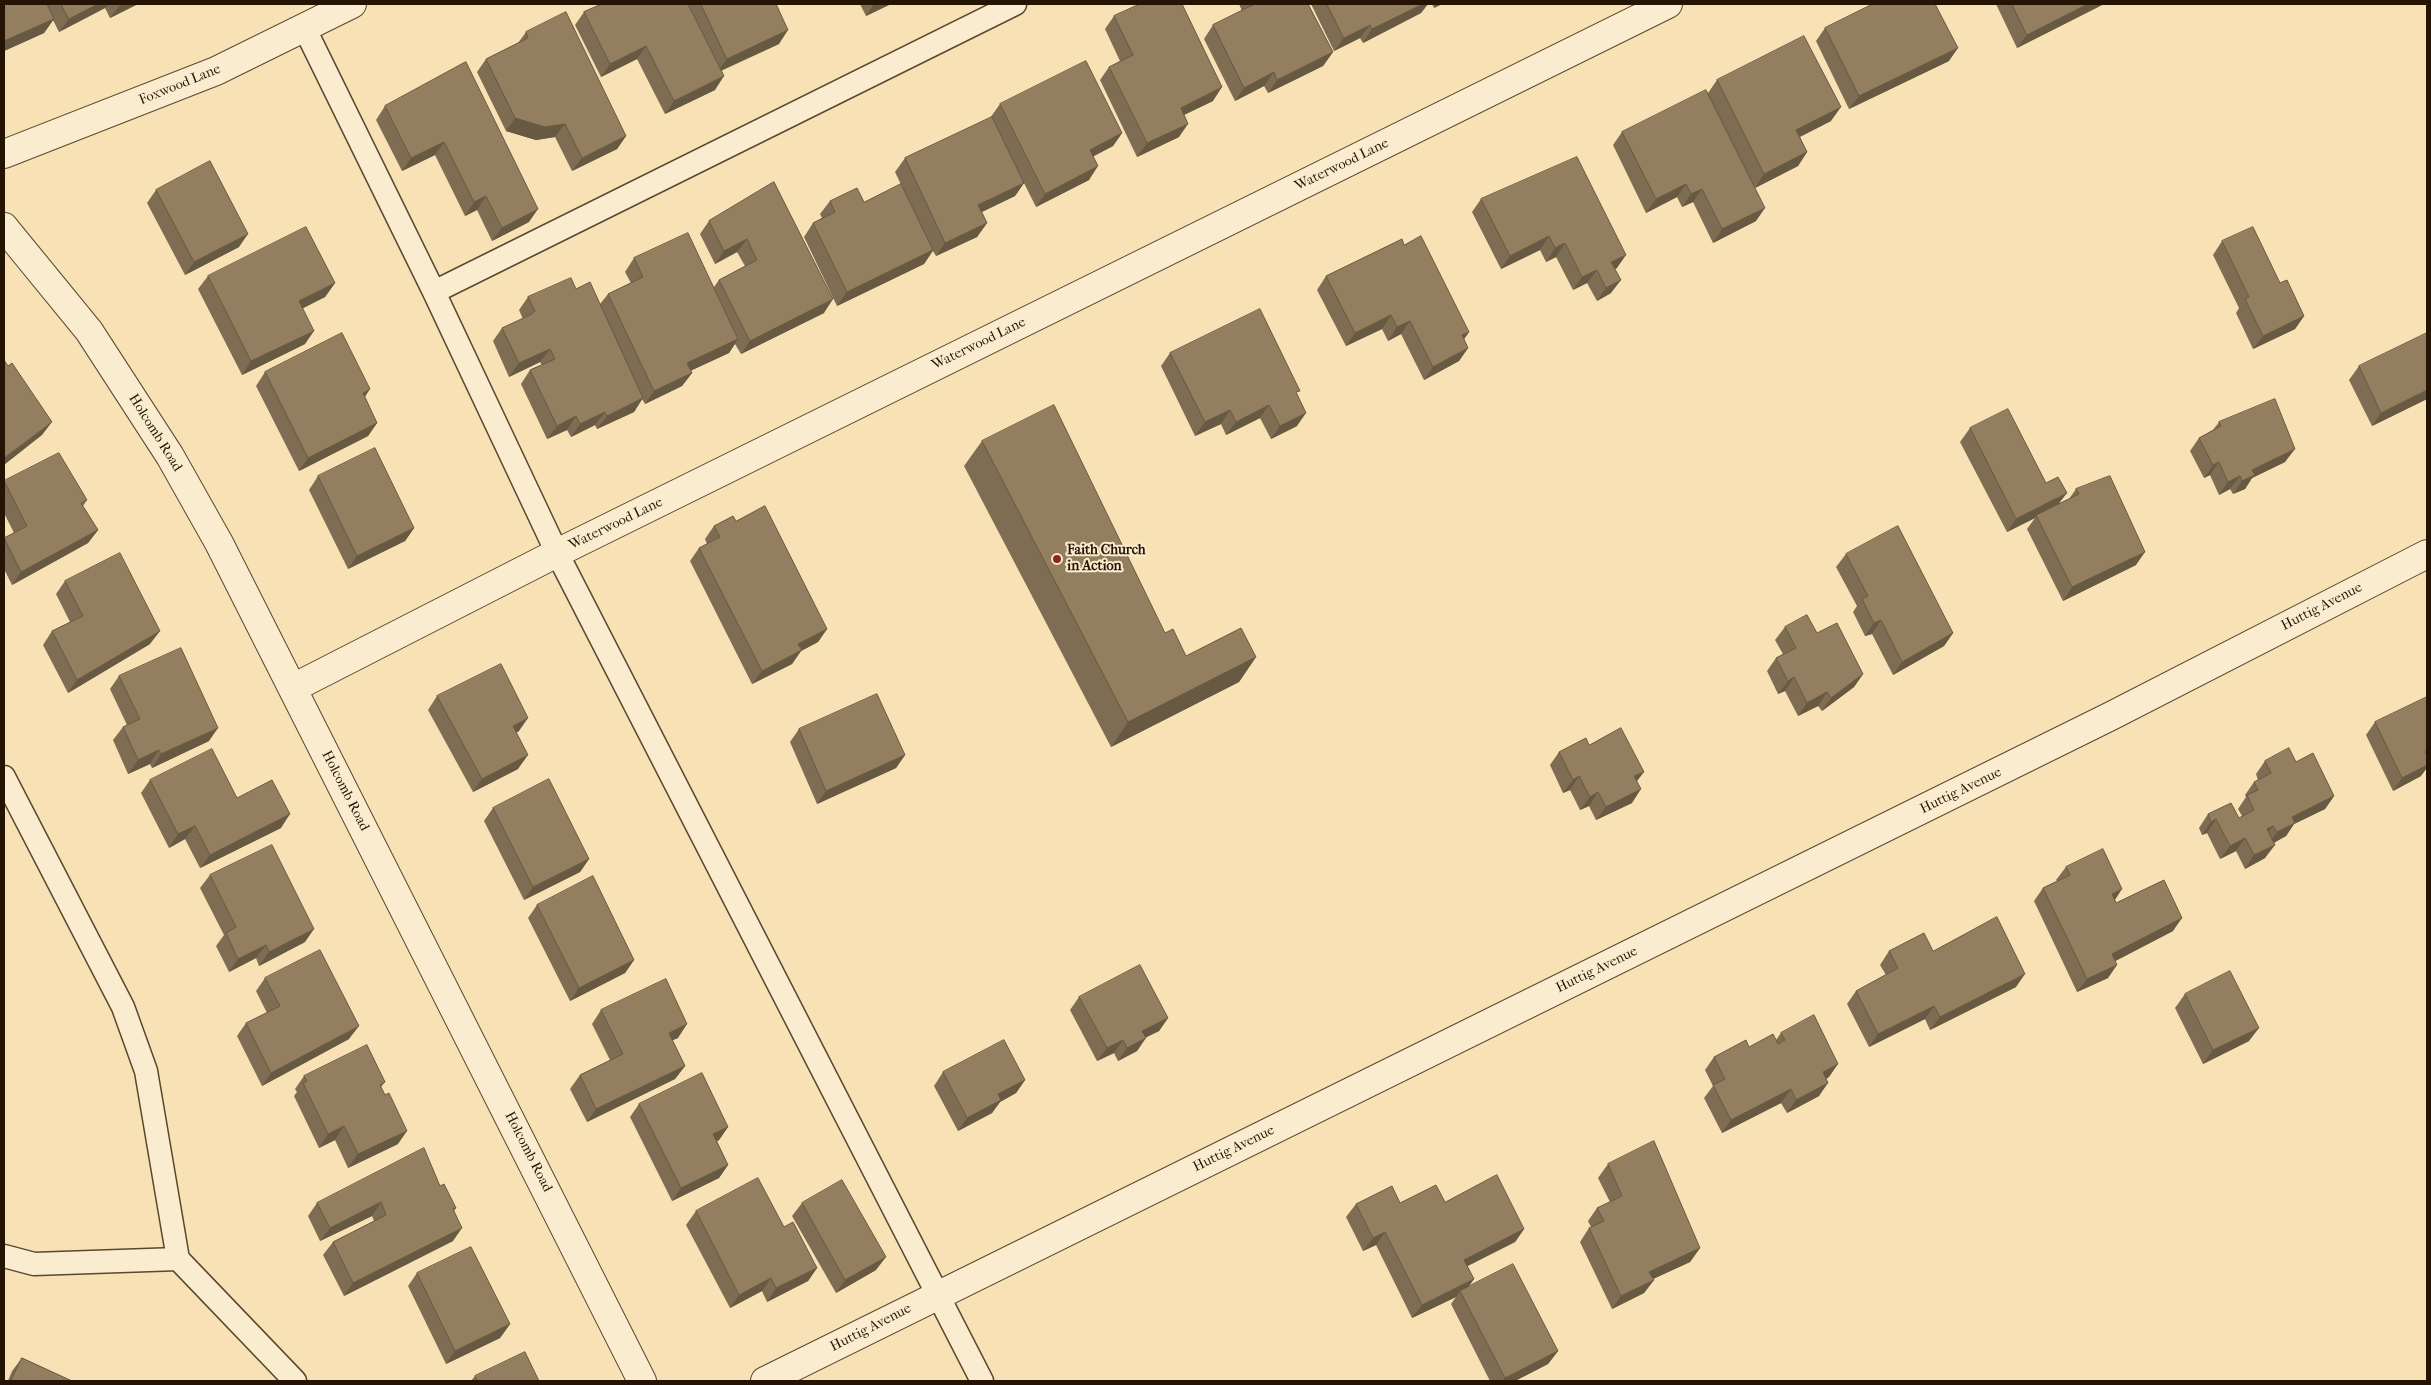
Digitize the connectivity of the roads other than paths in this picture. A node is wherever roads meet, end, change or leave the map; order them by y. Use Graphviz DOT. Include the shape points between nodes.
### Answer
graph roads {
  1 [pos="352,4"];
  2 [pos="1015,4"];
  3 [pos="1668,4"];
  4 [pos="304,27"];
  5 [pos="4,154"];
  6 [pos="4,227"];
  7 [pos="434,292"];
  8 [pos="557,553"];
  9 [pos="2427,554"];
  10 [pos="293,688"];
  11 [pos="4,777"];
  12 [pos="4,1256"];
  13 [pos="178,1259"];
  14 [pos="938,1294"];
  15 [pos="295,1381"];
  16 [pos="642,1381"];
  17 [pos="765,1381"];
  18 [pos="982,1381"];
  1 -- 4 [label="street, Foxwood Lane"];
  2 -- 7 [label="lane"];
  3 -- 8 [label="street, Waterwood Lane"];
  4 -- 5 [label="street, Foxwood Lane" via="216,71"];
  4 -- 7 [label="lane"];
  6 -- 10 [label="street, Holcomb Road" via="89,331 170,456 219,543"];
  7 -- 8 [label="lane"];
  8 -- 10 [label="street, Waterwood Lane"];
  8 -- 14 [label="lane"];
  9 -- 14 [label="street, Huttig Avenue" via="2111,716"];
  10 -- 16 [label="street, Holcomb Road"];
  11 -- 13 [label="lane" via="123,1007 146,1071"];
  12 -- 13 [label="lane" via="34,1264"];
  13 -- 15 [label="lane"];
  14 -- 17 [label="street, Huttig Avenue"];
  14 -- 18 [label="lane"];
}
